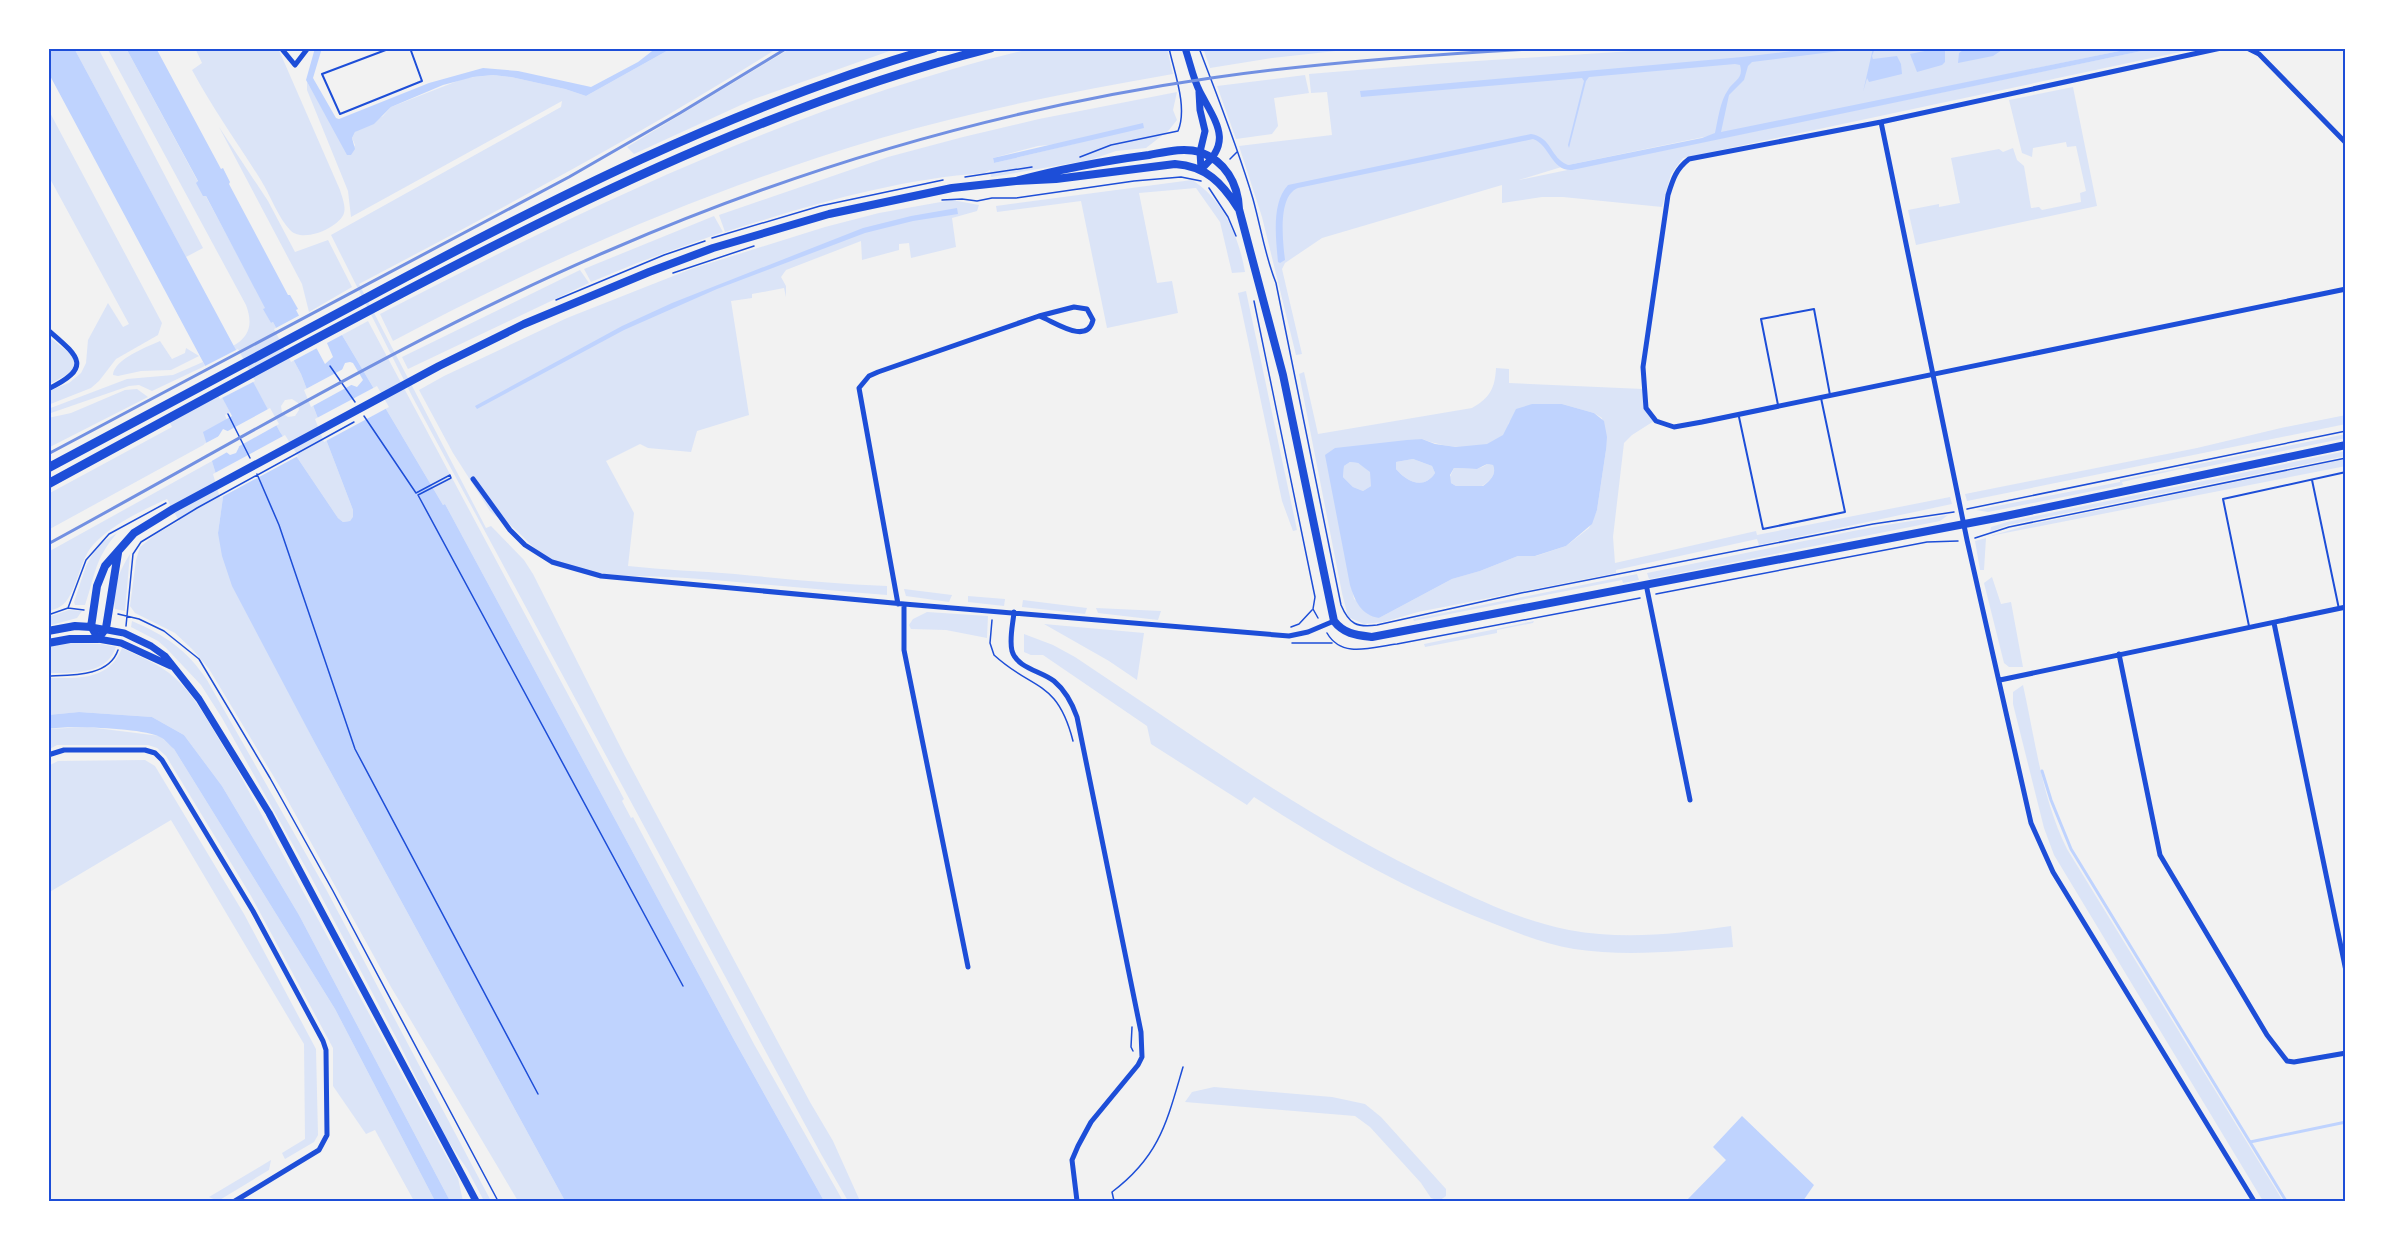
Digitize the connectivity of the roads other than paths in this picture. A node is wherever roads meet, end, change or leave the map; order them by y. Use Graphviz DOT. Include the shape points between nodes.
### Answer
graph roads {
  1 [pos="281,48"];
  2 [pos="308,48"];
  3 [pos="391,48"];
  4 [pos="410,48"];
  5 [pos="934,48"];
  6 [pos="991,48"];
  7 [pos="1185,48"];
  8 [pos="2221,48"];
  9 [pos="2247,48"];
  10 [pos="1199,90"];
  11 [pos="1881,122"];
  12 [pos="2346,143"];
  13 [pos="1200,152"];
  14 [pos="1214,159"];
  15 [pos="1201,169"];
  16 [pos="1016,181"];
  17 [pos="1239,209"];
  18 [pos="2346,289"];
  19 [pos="1039,316"];
  20 [pos="48,330"];
  21 [pos="1935,375"];
  22 [pos="48,389"];
  23 [pos="1830,396"];
  24 [pos="1821,398"];
  25 [pos="1778,407"];
  26 [pos="1739,415"];
  27 [pos="2346,445"];
  28 [pos="48,468"];
  29 [pos="2346,472"];
  30 [pos="473,479"];
  31 [pos="2312,480"];
  32 [pos="48,484"];
  33 [pos="1964,524"];
  34 [pos="118,553"];
  35 [pos="1646,584"];
  36 [pos="901,604"];
  37 [pos="2343,608"];
  38 [pos="1014,612"];
  39 [pos="1334,621"];
  40 [pos="2274,623"];
  41 [pos="91,627"];
  42 [pos="2250,627"];
  43 [pos="106,628"];
  44 [pos="48,631"];
  45 [pos="98,639"];
  46 [pos="48,643"];
  47 [pos="2119,654"];
  48 [pos="171,666"];
  49 [pos="2000,680"];
  50 [pos="48,755"];
  51 [pos="1690,800"];
  52 [pos="968,967"];
  53 [pos="2346,971"];
  54 [pos="2346,1053"];
  55 [pos="235,1201"];
  56 [pos="476,1201"];
  57 [pos="1077,1201"];
  58 [pos="2254,1201"];
  1 -- 2 [label="street" via="295,66"];
  3 -- 4 [label="lane" via="322,75 340,114 422,81"];
  5 -- 28 [label="highway" via="805,92 669,147 544,205"];
  6 -- 32 [label="highway" via="869,84 678,158 386,302"];
  7 -- 10 [label="street"];
  8 -- 11 [label="street"];
  9 -- 12 [label="street" via="2259,54"];
  10 -- 13 [label="street" via="1205,131"];
  10 -- 14 [label="street" via="1221,138"];
  11 -- 21 [label="street"];
  11 -- 26 [label="street" via="1689,159 1673,177 1643,367 1646,408 1656,421 1674,427"];
  13 -- 14 [label="main road"];
  13 -- 15 [label="street"];
  13 -- 16 [label="main road" via="1179,150 1118,159"];
  14 -- 15 [label="street"];
  14 -- 17 [label="main road" via="1232,180"];
  15 -- 16 [label="main road" via="1175,164"];
  15 -- 17 [label="main road" via="1218,181"];
  16 -- 34 [label="main road" via="952,188 851,208 713,248 649,272 524,324 438,366 173,509 134,533"];
  17 -- 39 [label="main road" via="1283,375"];
  18 -- 21 [label="street"];
  19 -- 19 [label="street" via="1080,333 1092,326 1093,320 1087,309 1074,306"];
  19 -- 36 [label="street" via="878,372 859,388"];
  20 -- 22 [label="street" via="75,354 78,364 74,373"];
  21 -- 23 [label="street"];
  21 -- 33 [label="street"];
  23 -- 24 [label="street"];
  23 -- 25 [label="lane" via="1814,309 1761,319"];
  24 -- 25 [label="street"];
  24 -- 26 [label="lane" via="1845,512 1822,517 1763,529"];
  25 -- 26 [label="street"];
  27 -- 33 [label="main road"];
  29 -- 31 [label="lane"];
  30 -- 36 [label="street" via="525,545 571,569 634,581"];
  31 -- 37 [label="lane"];
  31 -- 42 [label="lane" via="2223,499"];
  33 -- 35 [label="main road"];
  33 -- 49 [label="street"];
  34 -- 41 [label="main road" via="102,573"];
  34 -- 43 [label="main road"];
  35 -- 39 [label="main road" via="1372,637 1341,630"];
  35 -- 51 [label="street"];
  36 -- 38 [label="street"];
  36 -- 52 [label="street" via="904,650"];
  37 -- 40 [label="street"];
  38 -- 39 [label="street" via="1289,636"];
  38 -- 57 [label="street" via="1011,643 1018,661 1059,686 1077,717 1141,1032 1142,1057 1077,1146 1072,1160"];
  40 -- 42 [label="street"];
  40 -- 53 [label="street"];
  41 -- 43 [label="street"];
  41 -- 44 [label="main road"];
  41 -- 45 [label="street"];
  42 -- 47 [label="street"];
  43 -- 45 [label="main road"];
  43 -- 48 [label="street" via="141,640 165,656"];
  45 -- 46 [label="main road"];
  45 -- 48 [label="street" via="121,643"];
  47 -- 49 [label="street"];
  47 -- 54 [label="street" via="2160,855 2287,1062"];
  48 -- 56 [label="street" via="199,699 269,813"];
  49 -- 58 [label="street" via="2031,823 2053,872"];
  50 -- 55 [label="street" via="64,750 145,750 162,760 254,911 323,1041 325,1143 320,1150"];
}
